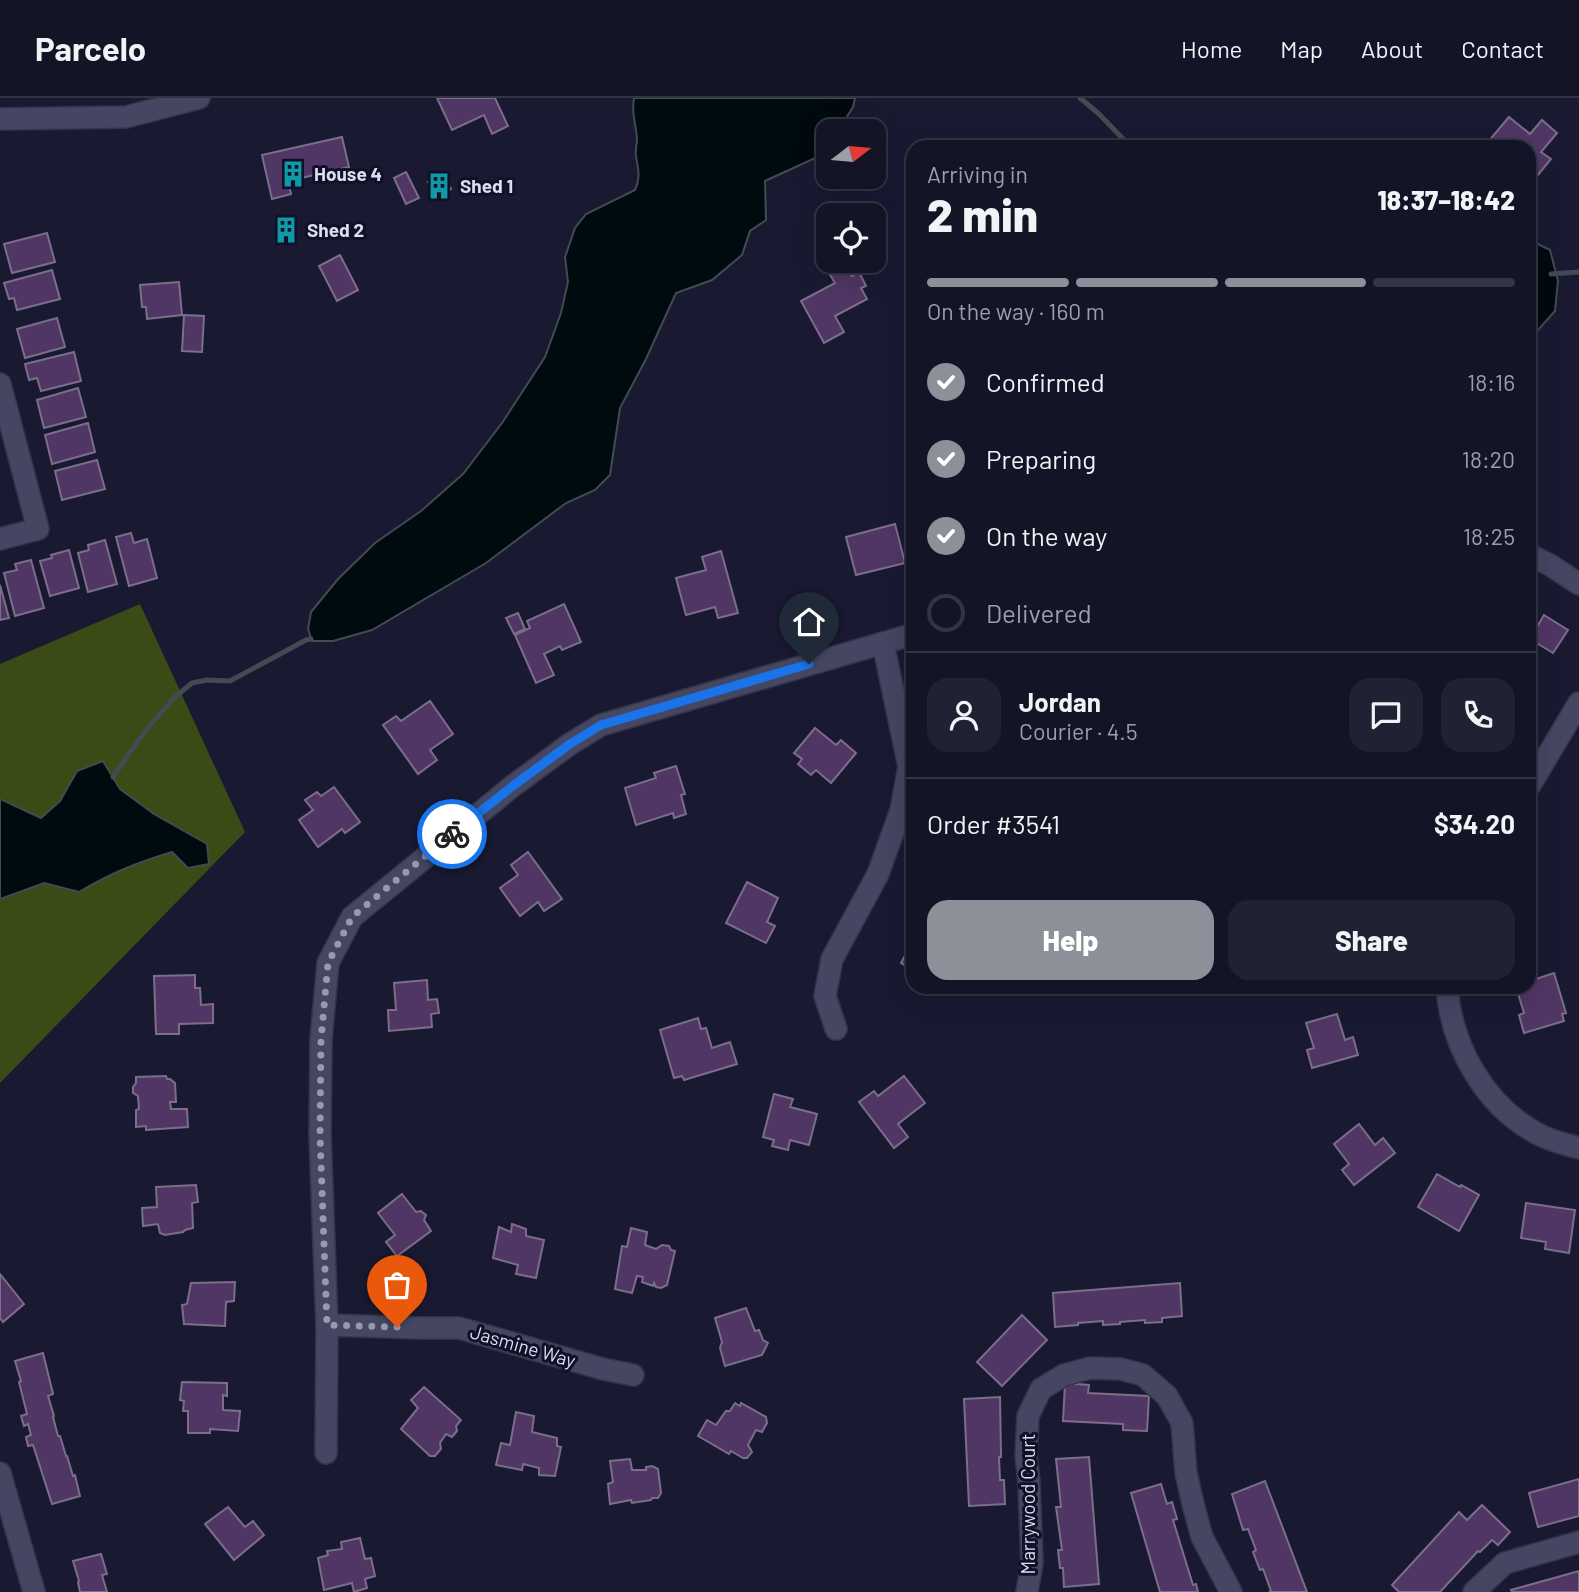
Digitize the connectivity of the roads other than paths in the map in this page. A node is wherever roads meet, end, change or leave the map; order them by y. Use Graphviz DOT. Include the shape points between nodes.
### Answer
graph roads {
  1 [pos="199,98"];
  2 [pos="0,119"];
  3 [pos="0,384"];
  4 [pos="0,539"];
  5 [pos="1536,558"];
  6 [pos="1579,584"];
  7 [pos="906,636"];
  8 [pos="883,643"];
  9 [pos="1579,703"];
  10 [pos="906,753"];
  11 [pos="1536,775"];
  12 [pos="906,788"];
  13 [pos="1448,994"];
  14 [pos="836,1030"];
  15 [pos="1579,1147"];
  16 [pos="327,1325"];
  17 [pos="633,1374"];
  18 [pos="326,1453"];
  19 [pos="0,1473"];
  20 [pos="1579,1542"];
  21 [pos="34,1592"];
  22 [pos="1027,1592"];
  23 [pos="1231,1592"];
  24 [pos="1474,1592"];
  1 -- 2 [label="street" via="126,117"];
  3 -- 4 [label="street" via="38,529"];
  5 -- 6 [label="street"];
  7 -- 8 [label="street"];
  8 -- 10 [label="street"];
  8 -- 16 [label="street" via="601,725 514,785 352,917 328,963 321,1040 320,1178"];
  9 -- 11 [label="street"];
  12 -- 14 [label="street" via="878,874 832,959 825,996"];
  13 -- 15 [label="street" via="1460,1042 1490,1096 1538,1135"];
  16 -- 17 [label="street, Jasmine Way" via="459,1328 603,1370"];
  16 -- 18 [label="street"];
  19 -- 21 [label="street"];
  20 -- 24 [label="street" via="1505,1563"];
  22 -- 23 [label="street, Marrywood Court" via="1032,1563 1028,1416 1041,1389 1064,1375 1090,1368 1143,1375 1167,1396 1182,1423 1186,1473 1202,1537"];
}
